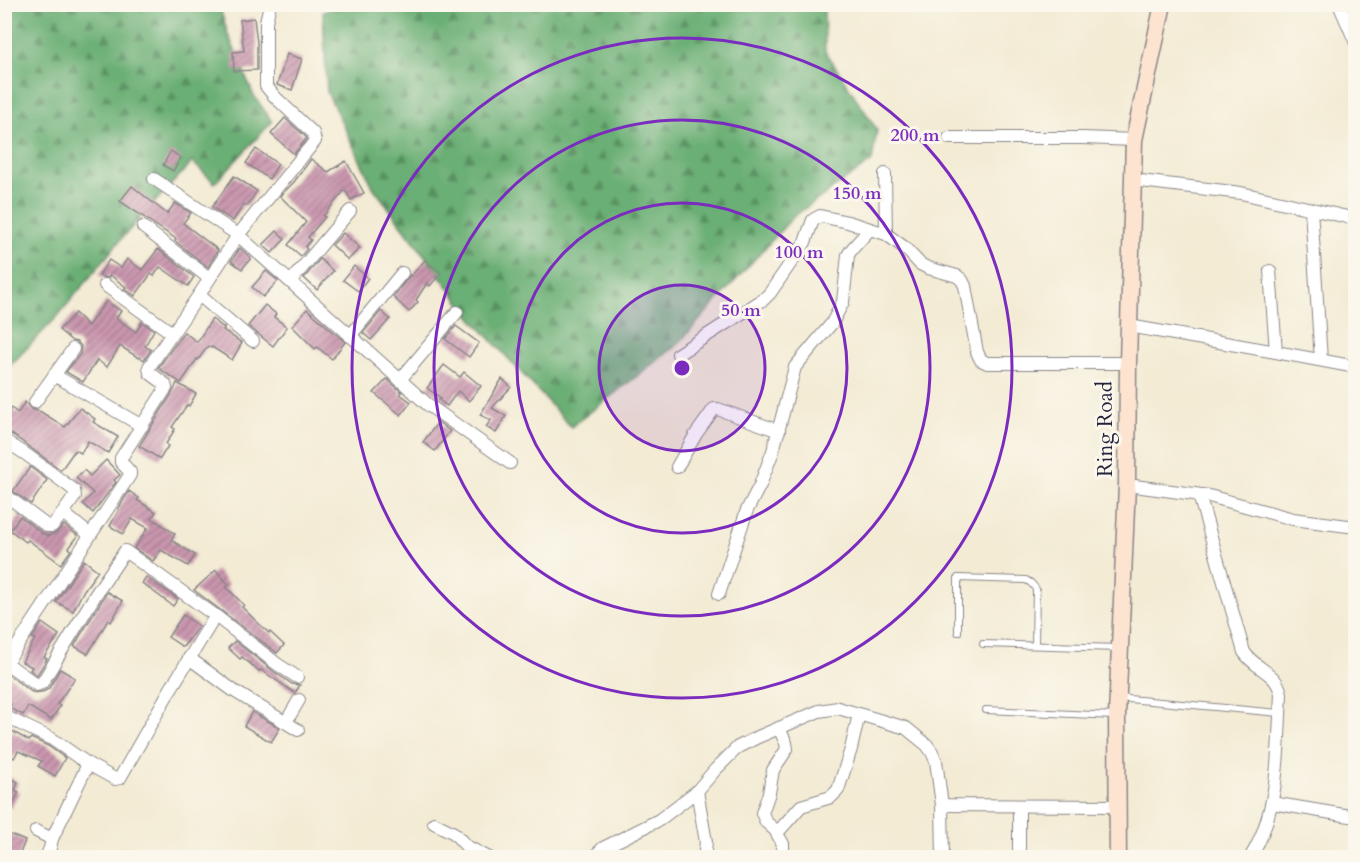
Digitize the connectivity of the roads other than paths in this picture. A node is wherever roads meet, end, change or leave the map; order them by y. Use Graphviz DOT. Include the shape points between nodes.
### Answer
graph roads {
  1 [pos="270,4"];
  2 [pos="1163,4"];
  3 [pos="1338,4"];
  4 [pos="1356,43"];
  5 [pos="949,138"];
  6 [pos="1134,140"];
  7 [pos="885,174"];
  8 [pos="154,179"];
  9 [pos="1132,180"];
  10 [pos="1311,209"];
  11 [pos="350,211"];
  12 [pos="1356,219"];
  13 [pos="143,227"];
  14 [pos="870,229"];
  15 [pos="886,234"];
  16 [pos="238,235"];
  17 [pos="1270,271"];
  18 [pos="402,273"];
  19 [pos="209,278"];
  20 [pos="291,281"];
  21 [pos="105,285"];
  22 [pos="199,295"];
  23 [pos="457,312"];
  24 [pos="1129,326"];
  25 [pos="172,333"];
  26 [pos="350,336"];
  27 [pos="253,342"];
  28 [pos="73,349"];
  29 [pos="1276,352"];
  30 [pos="678,354"];
  31 [pos="1321,360"];
  32 [pos="1128,363"];
  33 [pos="1356,367"];
  34 [pos="54,375"];
  35 [pos="400,380"];
  36 [pos="34,402"];
  37 [pos="142,426"];
  38 [pos="779,431"];
  39 [pos="4,440"];
  40 [pos="510,463"];
  41 [pos="677,467"];
  42 [pos="1127,485"];
  43 [pos="4,494"];
  44 [pos="1200,495"];
  45 [pos="63,513"];
  46 [pos="1356,527"];
  47 [pos="90,535"];
  48 [pos="719,594"];
  49 [pos="211,623"];
  50 [pos="958,632"];
  51 [pos="983,644"];
  52 [pos="1035,645"];
  53 [pos="1119,648"];
  54 [pos="189,658"];
  55 [pos="5,662"];
  56 [pos="297,677"];
  57 [pos="1118,698"];
  58 [pos="299,700"];
  59 [pos="986,710"];
  60 [pos="1280,713"];
  61 [pos="859,714"];
  62 [pos="4,716"];
  63 [pos="1117,716"];
  64 [pos="286,722"];
  65 [pos="779,728"];
  66 [pos="298,730"];
  67 [pos="88,764"];
  68 [pos="697,791"];
  69 [pos="1272,803"];
  70 [pos="942,805"];
  71 [pos="1019,806"];
  72 [pos="1117,806"];
  73 [pos="1356,817"];
  74 [pos="434,823"];
  75 [pos="36,831"];
  76 [pos="777,833"];
  77 [pos="52,839"];
  78 [pos="46,858"];
  79 [pos="489,858"];
  80 [pos="593,858"];
  81 [pos="704,858"];
  82 [pos="783,858"];
  83 [pos="943,858"];
  84 [pos="1019,858"];
  85 [pos="1118,858"];
  86 [pos="1250,858"];
  1 -- 16 [label="street" via="266,22 267,86 313,133 315,141"];
  2 -- 6 [label="street, Ring Road"];
  3 -- 4 [label="street"];
  5 -- 6 [label="street"];
  6 -- 9 [label="street, Ring Road"];
  7 -- 15 [label="street"];
  8 -- 16 [label="street"];
  9 -- 10 [label="street" via="1241,193"];
  9 -- 24 [label="street, Ring Road"];
  10 -- 12 [label="street"];
  10 -- 31 [label="street"];
  11 -- 20 [label="street"];
  13 -- 19 [label="street"];
  14 -- 15 [label="street"];
  14 -- 30 [label="street" via="815,218 805,242 764,299"];
  14 -- 38 [label="street" via="849,252 843,302 832,323 795,367"];
  15 -- 32 [label="street" via="920,264 962,280 976,352 981,360"];
  16 -- 19 [label="street"];
  16 -- 20 [label="street"];
  17 -- 29 [label="street"];
  18 -- 26 [label="street"];
  19 -- 22 [label="street"];
  20 -- 26 [label="street"];
  21 -- 25 [label="street"];
  22 -- 25 [label="street"];
  22 -- 27 [label="street"];
  23 -- 35 [label="street"];
  24 -- 29 [label="street"];
  24 -- 32 [label="street, Ring Road"];
  25 -- 37 [label="street" via="149,367 166,388"];
  26 -- 35 [label="street"];
  28 -- 34 [label="street"];
  29 -- 31 [label="street"];
  31 -- 33 [label="street"];
  32 -- 42 [label="street, Ring Road"];
  34 -- 36 [label="street"];
  34 -- 37 [label="street"];
  35 -- 40 [label="street"];
  37 -- 47 [label="street" via="121,458 130,476"];
  38 -- 41 [label="street" via="714,409"];
  38 -- 48 [label="street"];
  39 -- 45 [label="street" via="75,491"];
  42 -- 44 [label="street"];
  42 -- 53 [label="street, Ring Road"];
  43 -- 45 [label="street" via="47,526 52,526"];
  44 -- 46 [label="street" via="1293,519"];
  44 -- 60 [label="street" via="1244,652 1277,680"];
  45 -- 47 [label="street"];
  47 -- 55 [label="street"];
  49 -- 54 [label="street"];
  50 -- 52 [label="lane" via="958,578 1026,580 1035,589"];
  51 -- 52 [label="lane"];
  52 -- 53 [label="lane"];
  53 -- 57 [label="street, Ring Road"];
  54 -- 64 [label="street"];
  54 -- 67 [label="street" via="120,778"];
  55 -- 56 [label="street" via="37,685 42,683 125,551"];
  57 -- 60 [label="lane"];
  57 -- 63 [label="street, Ring Road"];
  58 -- 64 [label="street"];
  59 -- 63 [label="lane"];
  60 -- 69 [label="street"];
  61 -- 65 [label="street" via="831,708"];
  61 -- 70 [label="street" via="906,728 927,745 936,761"];
  61 -- 76 [label="street" via="838,790 831,797 801,806"];
  62 -- 67 [label="street" via="52,739"];
  63 -- 72 [label="street, Ring Road"];
  64 -- 66 [label="street"];
  65 -- 68 [label="street" via="738,747"];
  65 -- 76 [label="street" via="787,749 773,770 762,813"];
  67 -- 77 [label="street"];
  68 -- 80 [label="street" via="659,820 603,848"];
  68 -- 81 [label="street" via="706,842"];
  69 -- 73 [label="street"];
  69 -- 86 [label="street"];
  70 -- 71 [label="street"];
  70 -- 83 [label="street"];
  71 -- 72 [label="street"];
  71 -- 84 [label="street"];
  72 -- 85 [label="street, Ring Road"];
  74 -- 79 [label="street"];
  75 -- 77 [label="street"];
  76 -- 82 [label="street" via="783,844"];
  77 -- 78 [label="street"];
}
